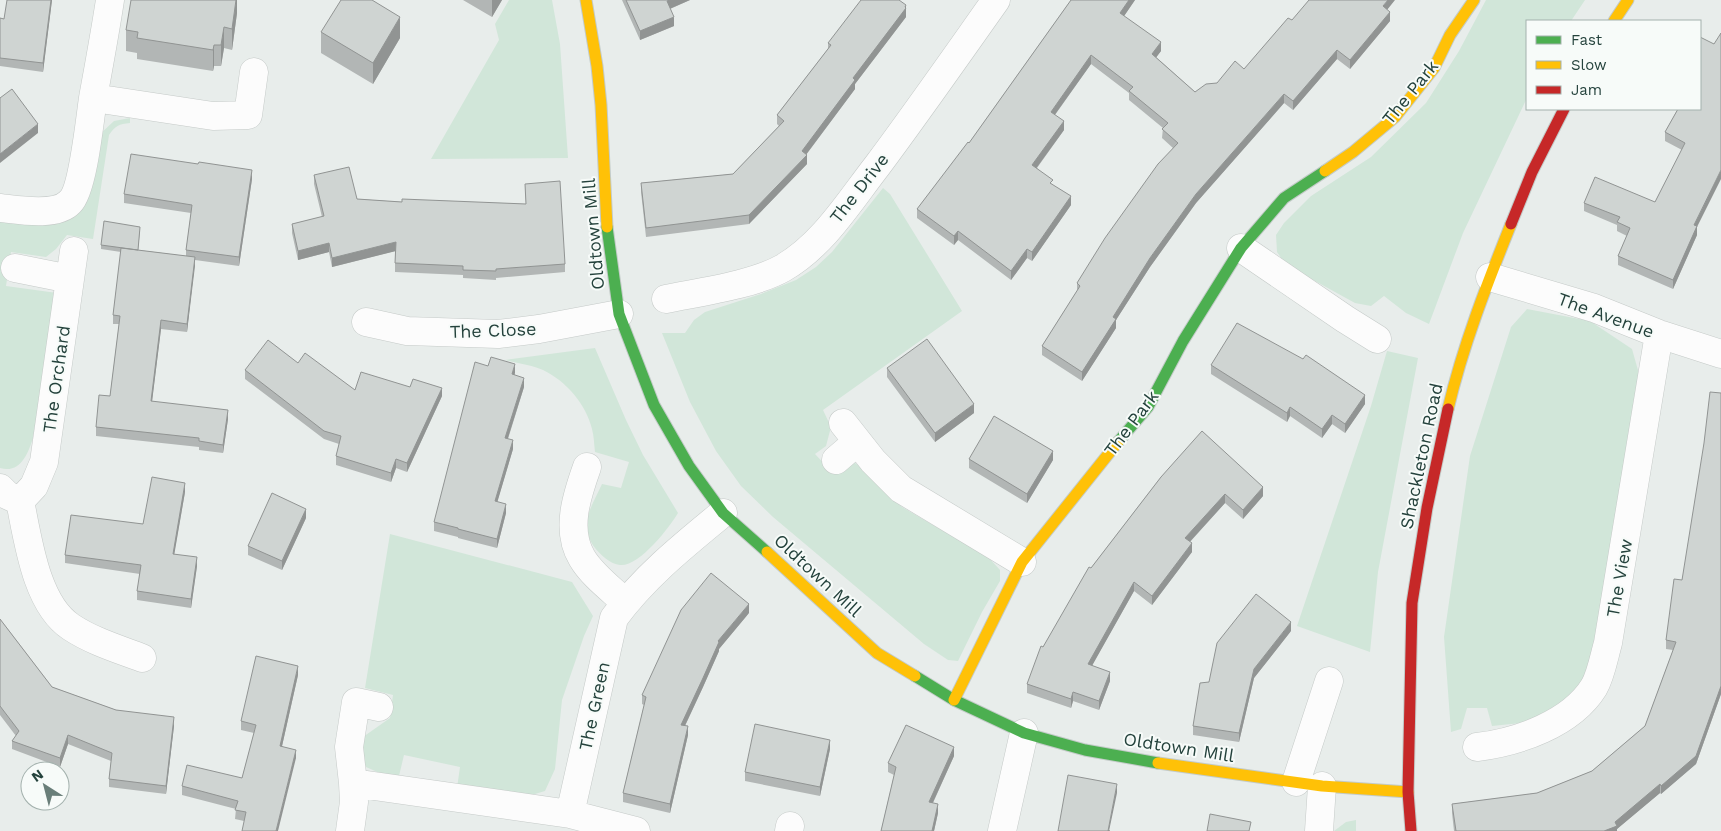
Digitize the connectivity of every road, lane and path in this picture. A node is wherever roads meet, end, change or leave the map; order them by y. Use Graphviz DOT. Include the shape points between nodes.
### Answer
graph roads {
  1 [pos="110,0"];
  2 [pos="586,0"];
  3 [pos="996,0"];
  4 [pos="1474,0"];
  5 [pos="1628,0"];
  6 [pos="1615,20"];
  7 [pos="254,72"];
  8 [pos="94,98"];
  9 [pos="1563,110"];
  10 [pos="0,208"];
  11 [pos="1242,248"];
  12 [pos="74,251"];
  13 [pos="15,268"];
  14 [pos="1490,277"];
  15 [pos="70,279"];
  16 [pos="666,299"];
  17 [pos="619,314"];
  18 [pos="366,322"];
  19 [pos="1658,334"];
  20 [pos="1377,338"];
  21 [pos="1721,354"];
  22 [pos="836,460"];
  23 [pos="587,466"];
  24 [pos="10,495"];
  25 [pos="723,513"];
  26 [pos="1022,562"];
  27 [pos="625,602"];
  28 [pos="142,658"];
  29 [pos="1329,681"];
  30 [pos="954,700"];
  31 [pos="379,707"];
  32 [pos="1024,733"];
  33 [pos="1477,747"];
  34 [pos="353,783"];
  35 [pos="1309,784"];
  36 [pos="1408,792"];
  37 [pos="570,814"];
  38 [pos="350,831"];
  39 [pos="636,831"];
  40 [pos="1002,831"];
  41 [pos="1319,831"];
  42 [pos="1411,831"];
  1 -- 8 [label="street"];
  2 -- 17 [label="street, Oldtown Mill" via="601,104 605,214"];
  3 -- 16 [label="street, The Drive" via="851,200 809,249 762,278"];
  4 -- 11 [label="street, The Park" via="1450,35 1434,68 1396,117 1353,152 1284,198"];
  5 -- 6 [label="street"];
  7 -- 8 [label="street" via="248,115 214,116"];
  8 -- 10 [label="street" via="84,163 72,201 48,211"];
  9 -- 14 [label="street, Shackleton Road" via="1532,172"];
  11 -- 20 [label="street"];
  11 -- 26 [label="street, The Park" via="1188,333 1148,407"];
  12 -- 15 [label="street, The Orchard"];
  13 -- 15 [label="street"];
  14 -- 19 [label="street, The Avenue" via="1594,308"];
  14 -- 36 [label="street, Shackleton Road" via="1455,379 1426,508 1412,603"];
  15 -- 24 [label="street, The Orchard" via="44,462 34,486"];
  17 -- 18 [label="street, The Close" via="498,334 407,330"];
  17 -- 25 [label="street, Oldtown Mill" via="654,405 689,466"];
  19 -- 21 [label="street, The Avenue"];
  19 -- 33 [label="street, The View" via="1608,643 1595,685 1568,716 1551,726"];
  22 -- 26 [label="street" via="850,433 902,489"];
  23 -- 27 [label="street" via="575,507 575,542 588,566"];
  24 -- 28 [label="street, The Orchard" via="39,582 51,606 69,626 86,636"];
  25 -- 27 [label="street, The Green"];
  25 -- 30 [label="street, Oldtown Mill" via="877,654"];
  26 -- 30 [label="street, The Park"];
  27 -- 37 [label="street, The Green" via="614,618 610,632"];
  29 -- 35 [label="street"];
  30 -- 32 [label="street, Oldtown Mill"];
  31 -- 34 [label="street" via="356,702 349,747"];
  32 -- 35 [label="street, Oldtown Mill" via="1085,750"];
  32 -- 40 [label="street"];
  34 -- 37 [label="street"];
  34 -- 38 [label="street"];
  35 -- 36 [label="street, Oldtown Mill"];
  35 -- 41 [label="street"];
  36 -- 42 [label="street, Shackleton Road"];
  37 -- 39 [label="street"];
}
